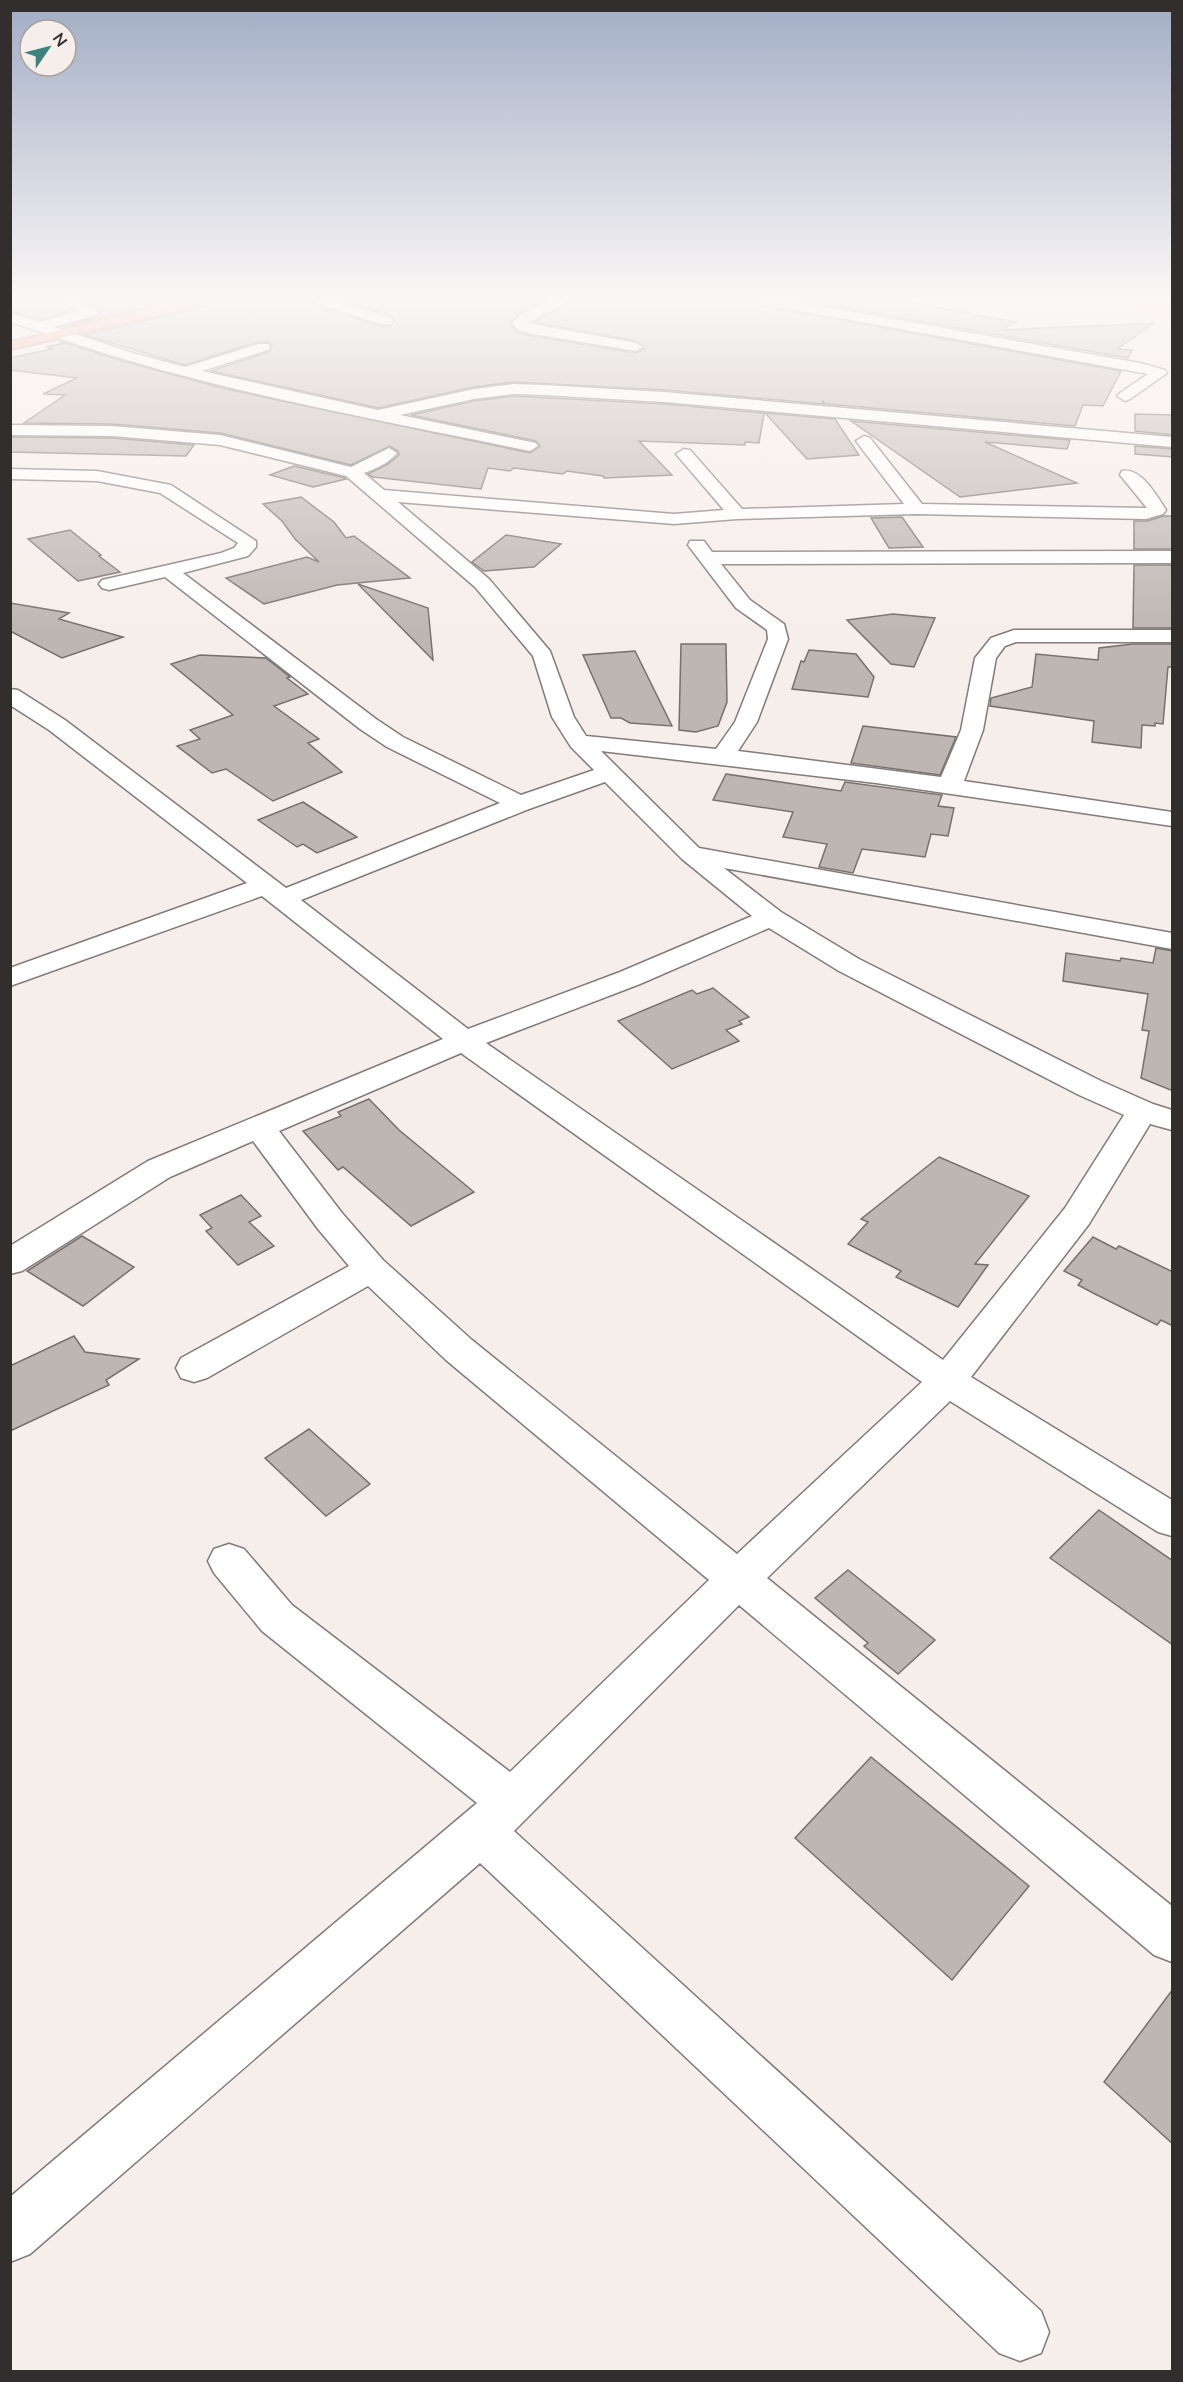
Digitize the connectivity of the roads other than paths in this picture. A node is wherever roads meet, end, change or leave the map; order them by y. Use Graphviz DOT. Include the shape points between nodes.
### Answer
graph roads {
  1 [pos="356,411"];
  2 [pos="398,411"];
  3 [pos="828,411"];
  4 [pos="377,416"];
  5 [pos="10,429"];
  6 [pos="864,441"];
  7 [pos="1173,441"];
  8 [pos="530,446"];
  9 [pos="389,453"];
  10 [pos="684,454"];
  11 [pos="352,472"];
  12 [pos="10,474"];
  13 [pos="1128,475"];
  14 [pos="1144,492"];
  15 [pos="1163,492"];
  16 [pos="377,495"];
  17 [pos="648,499"];
  18 [pos="917,509"];
  19 [pos="737,514"];
  20 [pos="670,518"];
  21 [pos="1173,557"];
  22 [pos="707,558"];
  23 [pos="169,571"];
  24 [pos="109,584"];
  25 [pos="1173,636"];
  26 [pos="13,699"];
  27 [pos="579,742"];
  28 [pos="724,755"];
  29 [pos="610,772"];
  30 [pos="950,785"];
  31 [pos="520,804"];
  32 [pos="1173,819"];
  33 [pos="691,854"];
  34 [pos="275,892"];
  35 [pos="771,918"];
  36 [pos="1173,940"];
  37 [pos="10,978"];
  38 [pos="464,1041"];
  39 [pos="1157,1115"];
  40 [pos="260,1128"];
  41 [pos="10,1262"];
  42 [pos="371,1269"];
  43 [pos="194,1368"];
  44 [pos="947,1381"];
  45 [pos="1173,1520"];
  46 [pos="229,1561"];
  47 [pos="739,1578"];
  48 [pos="497,1817"];
  49 [pos="1173,1938"];
  50 [pos="10,2234"];
  51 [pos="1020,2332"];
  1 -- 4 [label="street"];
  2 -- 4 [label="street"];
  3 -- 7 [label="street"];
  4 -- 8 [label="street"];
  5 -- 11 [label="street" via="112,431 208,439"];
  6 -- 18 [label="street"];
  9 -- 11 [label="street"];
  10 -- 19 [label="street"];
  11 -- 16 [label="street"];
  12 -- 23 [label="street" via="97,476 165,489 247,541 241,552"];
  13 -- 14 [label="street"];
  14 -- 15 [label="street"];
  14 -- 18 [label="street" via="1156,510 1153,513"];
  16 -- 20 [label="street"];
  16 -- 27 [label="street" via="482,583 543,655 562,717"];
  17 -- 20 [label="street"];
  18 -- 19 [label="street"];
  19 -- 20 [label="street"];
  20 -- 22 [label="street"];
  21 -- 22 [label="street"];
  22 -- 28 [label="street" via="743,603 777,628 778,639 746,722"];
  23 -- 24 [label="street"];
  23 -- 31 [label="street" via="395,742"];
  25 -- 30 [label="street" via="1014,636 998,642 986,658 972,730"];
  26 -- 34 [label="street" via="104,760"];
  27 -- 28 [label="street"];
  27 -- 29 [label="street"];
  28 -- 30 [label="street"];
  29 -- 31 [label="street"];
  29 -- 33 [label="street"];
  30 -- 32 [label="street"];
  31 -- 34 [label="street"];
  33 -- 35 [label="street"];
  33 -- 36 [label="street"];
  34 -- 37 [label="street"];
  34 -- 38 [label="street"];
  35 -- 38 [label="street" via="630,978"];
  35 -- 39 [label="street" via="849,965 1090,1088"];
  38 -- 40 [label="street"];
  38 -- 44 [label="street"];
  39 -- 44 [label="street"];
  40 -- 41 [label="street" via="159,1169"];
  40 -- 42 [label="street"];
  42 -- 43 [label="street"];
  42 -- 47 [label="street" via="459,1350"];
  44 -- 45 [label="street"];
  44 -- 47 [label="street"];
  46 -- 48 [label="street" via="277,1618"];
  47 -- 48 [label="street"];
  47 -- 49 [label="street"];
  48 -- 50 [label="street"];
  48 -- 51 [label="street"];
}
